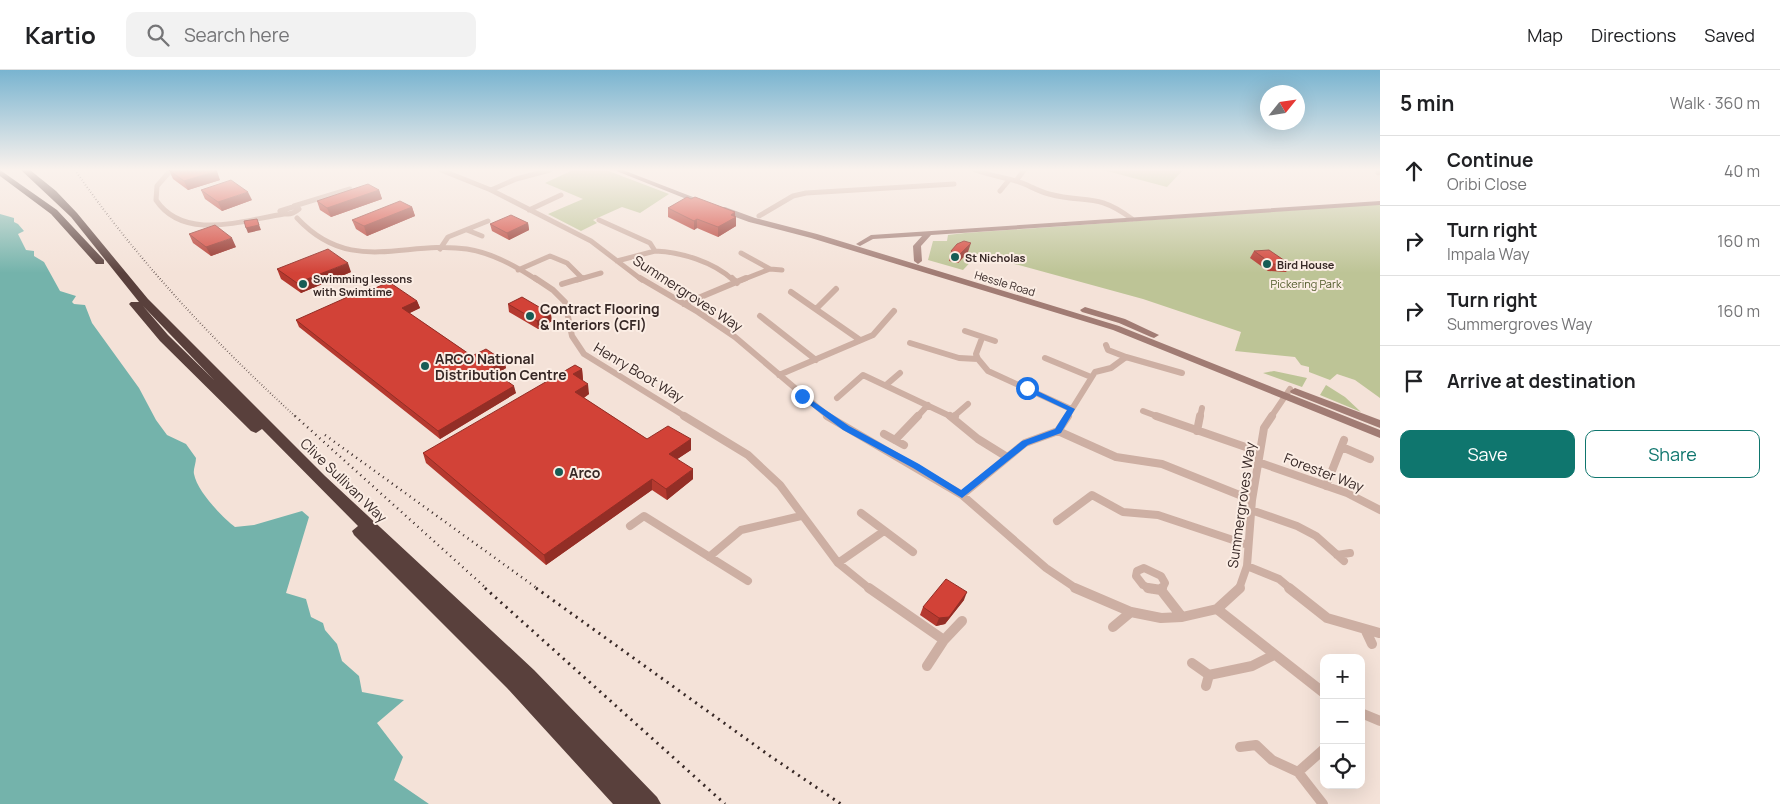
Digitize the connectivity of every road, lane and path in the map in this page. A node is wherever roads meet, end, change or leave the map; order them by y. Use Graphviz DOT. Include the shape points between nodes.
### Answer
graph roads {
  1 [pos="44,204"];
  2 [pos="54,204"];
  3 [pos="64,204"];
  4 [pos="73,204"];
  5 [pos="158,204"];
  6 [pos="306,204"];
  7 [pos="518,204"];
  8 [pos="541,204"];
  9 [pos="709,204"];
  10 [pos="727,204"];
  11 [pos="779,204"];
  12 [pos="1111,204"];
  13 [pos="1361,204"];
  14 [pos="529,210"];
  15 [pos="297,211"];
  16 [pos="284,213"];
  17 [pos="759,216"];
  18 [pos="1132,219"];
  19 [pos="488,221"];
  20 [pos="598,223"];
  21 [pos="468,230"];
  22 [pos="928,234"];
  23 [pos="482,236"];
  24 [pos="860,244"];
  25 [pos="440,249"];
  26 [pos="655,251"];
  27 [pos="741,252"];
  28 [pos="617,261"];
  29 [pos="918,261"];
  30 [pos="100,262"];
  31 [pos="770,269"];
  32 [pos="518,270"];
  33 [pos="782,270"];
  34 [pos="120,274"];
  35 [pos="601,274"];
  36 [pos="582,278"];
  37 [pos="737,283"];
  38 [pos="562,284"];
  39 [pos="836,289"];
  40 [pos="791,292"];
  41 [pos="684,304"];
  42 [pos="816,308"];
  43 [pos="894,310"];
  44 [pos="760,316"];
  45 [pos="965,331"];
  46 [pos="982,338"];
  47 [pos="860,340"];
  48 [pos="995,341"];
  49 [pos="910,343"];
  50 [pos="1106,345"];
  51 [pos="1126,357"];
  52 [pos="1044,358"];
  53 [pos="978,359"];
  54 [pos="816,360"];
  55 [pos="1206,360"];
  56 [pos="900,373"];
  57 [pos="1185,373"];
  58 [pos="779,375"];
  59 [pos="1091,376"];
  60 [pos="886,385"];
  61 [pos="1288,392"];
  62 [pos="836,398"];
  63 [pos="968,404"];
  64 [pos="928,405"];
  65 [pos="1202,408"];
  66 [pos="1071,409"];
  67 [pos="1143,411"];
  68 [pos="1153,414"];
  69 [pos="953,416"];
  70 [pos="1148,422"];
  71 [pos="1380,424"];
  72 [pos="1058,431"];
  73 [pos="1197,431"];
  74 [pos="884,434"];
  75 [pos="1380,434"];
  76 [pos="894,440"];
  77 [pos="904,445"];
  78 [pos="1260,452"];
  79 [pos="1007,457"];
  80 [pos="1370,459"];
  81 [pos="1258,462"];
  82 [pos="1326,486"];
  83 [pos="962,495"];
  84 [pos="1252,500"];
  85 [pos="1251,510"];
  86 [pos="1380,510"];
  87 [pos="861,513"];
  88 [pos="801,516"];
  89 [pos="1057,520"];
  90 [pos="630,526"];
  91 [pos="884,531"];
  92 [pos="1248,545"];
  93 [pos="912,552"];
  94 [pos="1350,553"];
  95 [pos="709,557"];
  96 [pos="838,563"];
  97 [pos="1246,566"];
  98 [pos="748,581"];
  99 [pos="1161,590"];
  100 [pos="1217,609"];
  101 [pos="1131,612"];
  102 [pos="1182,617"];
  103 [pos="962,621"];
  104 [pos="1113,627"];
  105 [pos="1365,629"];
  106 [pos="1379,632"];
  107 [pos="944,640"];
  108 [pos="1372,644"];
  109 [pos="1274,655"];
  110 [pos="1192,663"];
  111 [pos="927,666"];
  112 [pos="1209,675"];
  113 [pos="1206,686"];
  114 [pos="1320,690"];
  115 [pos="1365,715"];
  116 [pos="1380,721"];
  117 [pos="1240,748"];
  118 [pos="1320,753"];
  119 [pos="1298,772"];
  120 [pos="627,804"];
  121 [pos="650,804"];
  122 [pos="1323,804"];
  1 -- 30 [label="highway"];
  2 -- 30 [label="highway, Clive Sullivan Way"];
  3 -- 34 [label="highway, Clive Sullivan Way"];
  4 -- 34 [label="highway"];
  5 -- 16 [label="street" via="174,219 205,224 241,222"];
  6 -- 15 [label="street"];
  7 -- 14 [label="street, Summergroves Way"];
  8 -- 14 [label="street"];
  9 -- 55 [label="street, Hessle Road" via="752,220 1116,328"];
  10 -- 17 [label="street, Hessle Road"];
  11 -- 17 [label="street"];
  12 -- 18 [label="street"];
  13 -- 18 [label="street"];
  14 -- 28 [label="street, Summergroves Way" via="591,241"];
  15 -- 16 [label="street, Henry Boot Way"];
  15 -- 16 [label="street"];
  15 -- 25 [label="street, Henry Boot Way" via="303,225 332,245 358,254"];
  17 -- 24 [label="street, Hessle Road"];
  18 -- 22 [label="street"];
  19 -- 21 [label="street"];
  20 -- 26 [label="street" via="605,222 650,243"];
  21 -- 23 [label="street"];
  21 -- 25 [label="street" via="448,237"];
  22 -- 24 [label="street" via="871,237"];
  22 -- 29 [label="street" via="918,246"];
  24 -- 29 [label="street, Hessle Road"];
  25 -- 32 [label="street, Henry Boot Way" via="488,254"];
  26 -- 28 [label="street"];
  26 -- 37 [label="street" via="673,253 720,271"];
  27 -- 31 [label="street"];
  28 -- 41 [label="street, Summergroves Way" via="637,277"];
  29 -- 55 [label="street, Hessle Road" via="1122,321"];
  30 -- 120 [label="highway, Clive Sullivan Way" via="164,338 514,682"];
  31 -- 33 [label="street"];
  31 -- 37 [label="street"];
  32 -- 36 [label="street" via="550,256 567,263"];
  32 -- 88 [label="street, Henry Boot Way" via="553,289 565,301 570,338 584,354 748,455 780,485"];
  34 -- 121 [label="highway, Clive Sullivan Way" via="320,480 527,676"];
  35 -- 36 [label="street"];
  36 -- 38 [label="street"];
  37 -- 41 [label="street" via="710,291"];
  39 -- 42 [label="street"];
  40 -- 42 [label="street"];
  41 -- 58 [label="street, Summergroves Way" via="735,337"];
  42 -- 47 [label="street"];
  43 -- 47 [label="street" via="872,335"];
  44 -- 54 [label="street" via="766,325"];
  45 -- 46 [label="street"];
  46 -- 48 [label="street"];
  46 -- 53 [label="street" via="976,354"];
  47 -- 54 [label="street"];
  49 -- 53 [label="street" via="959,358"];
  50 -- 51 [label="street" via="1108,350"];
  51 -- 57 [label="street"];
  51 -- 59 [label="street" via="1111,368"];
  52 -- 59 [label="street"];
  53 -- 66 [label="street" via="988,370 1008,381"];
  54 -- 58 [label="street"];
  55 -- 61 [label="street, Hessle Road"];
  56 -- 60 [label="street"];
  58 -- 83 [label="street, Summergroves Way" via="846,428"];
  59 -- 66 [label="street"];
  60 -- 62 [label="street" via="863,374"];
  60 -- 64 [label="street"];
  61 -- 71 [label="street, Hessle Road"];
  61 -- 75 [label="street, Hessle Road"];
  61 -- 78 [label="street, Summergroves Way" via="1264,428"];
  63 -- 69 [label="street"];
  64 -- 69 [label="street"];
  64 -- 76 [label="street"];
  65 -- 73 [label="street"];
  66 -- 72 [label="street"];
  67 -- 68 [label="street"];
  68 -- 70 [label="street"];
  68 -- 73 [label="street"];
  69 -- 79 [label="street" via="978,439"];
  72 -- 79 [label="street" via="1025,443"];
  72 -- 84 [label="street" via="1116,457 1162,464"];
  73 -- 78 [label="street"];
  74 -- 76 [label="street"];
  76 -- 77 [label="street"];
  78 -- 81 [label="street, Summergroves Way"];
  79 -- 83 [label="street"];
  80 -- 82 [label="street" via="1343,444"];
  81 -- 82 [label="street, Forester Way"];
  81 -- 84 [label="street, Summergroves Way"];
  82 -- 86 [label="street, Forester Way"];
  83 -- 101 [label="street, Summergroves Way" via="1046,568 1082,592"];
  84 -- 85 [label="street, Summergroves Way"];
  85 -- 92 [label="street, Summergroves Way"];
  85 -- 94 [label="street" via="1316,536 1341,558"];
  87 -- 91 [label="street"];
  88 -- 95 [label="street" via="742,530"];
  88 -- 96 [label="street, Henry Boot Way"];
  89 -- 92 [label="street" via="1092,495 1123,512 1158,515"];
  90 -- 95 [label="street" via="644,516"];
  91 -- 93 [label="street"];
  91 -- 96 [label="street"];
  92 -- 97 [label="street, Summergroves Way"];
  95 -- 98 [label="street"];
  96 -- 107 [label="street, Henry Boot Way"];
  97 -- 100 [label="street, Summergroves Way" via="1240,588"];
  97 -- 105 [label="street" via="1279,579 1326,618"];
  99 -- 102 [label="street"];
  100 -- 102 [label="street, Summergroves Way"];
  100 -- 109 [label="street"];
  101 -- 102 [label="street, Summergroves Way" via="1161,618"];
  101 -- 104 [label="street"];
  103 -- 107 [label="street"];
  105 -- 106 [label="street"];
  105 -- 108 [label="street"];
  107 -- 111 [label="street"];
  109 -- 112 [label="street" via="1252,666"];
  109 -- 114 [label="street"];
  110 -- 112 [label="street"];
  112 -- 113 [label="street"];
  115 -- 116 [label="street"];
  117 -- 119 [label="street" via="1256,745 1272,760"];
  118 -- 119 [label="street"];
  119 -- 122 [label="street"];
}
